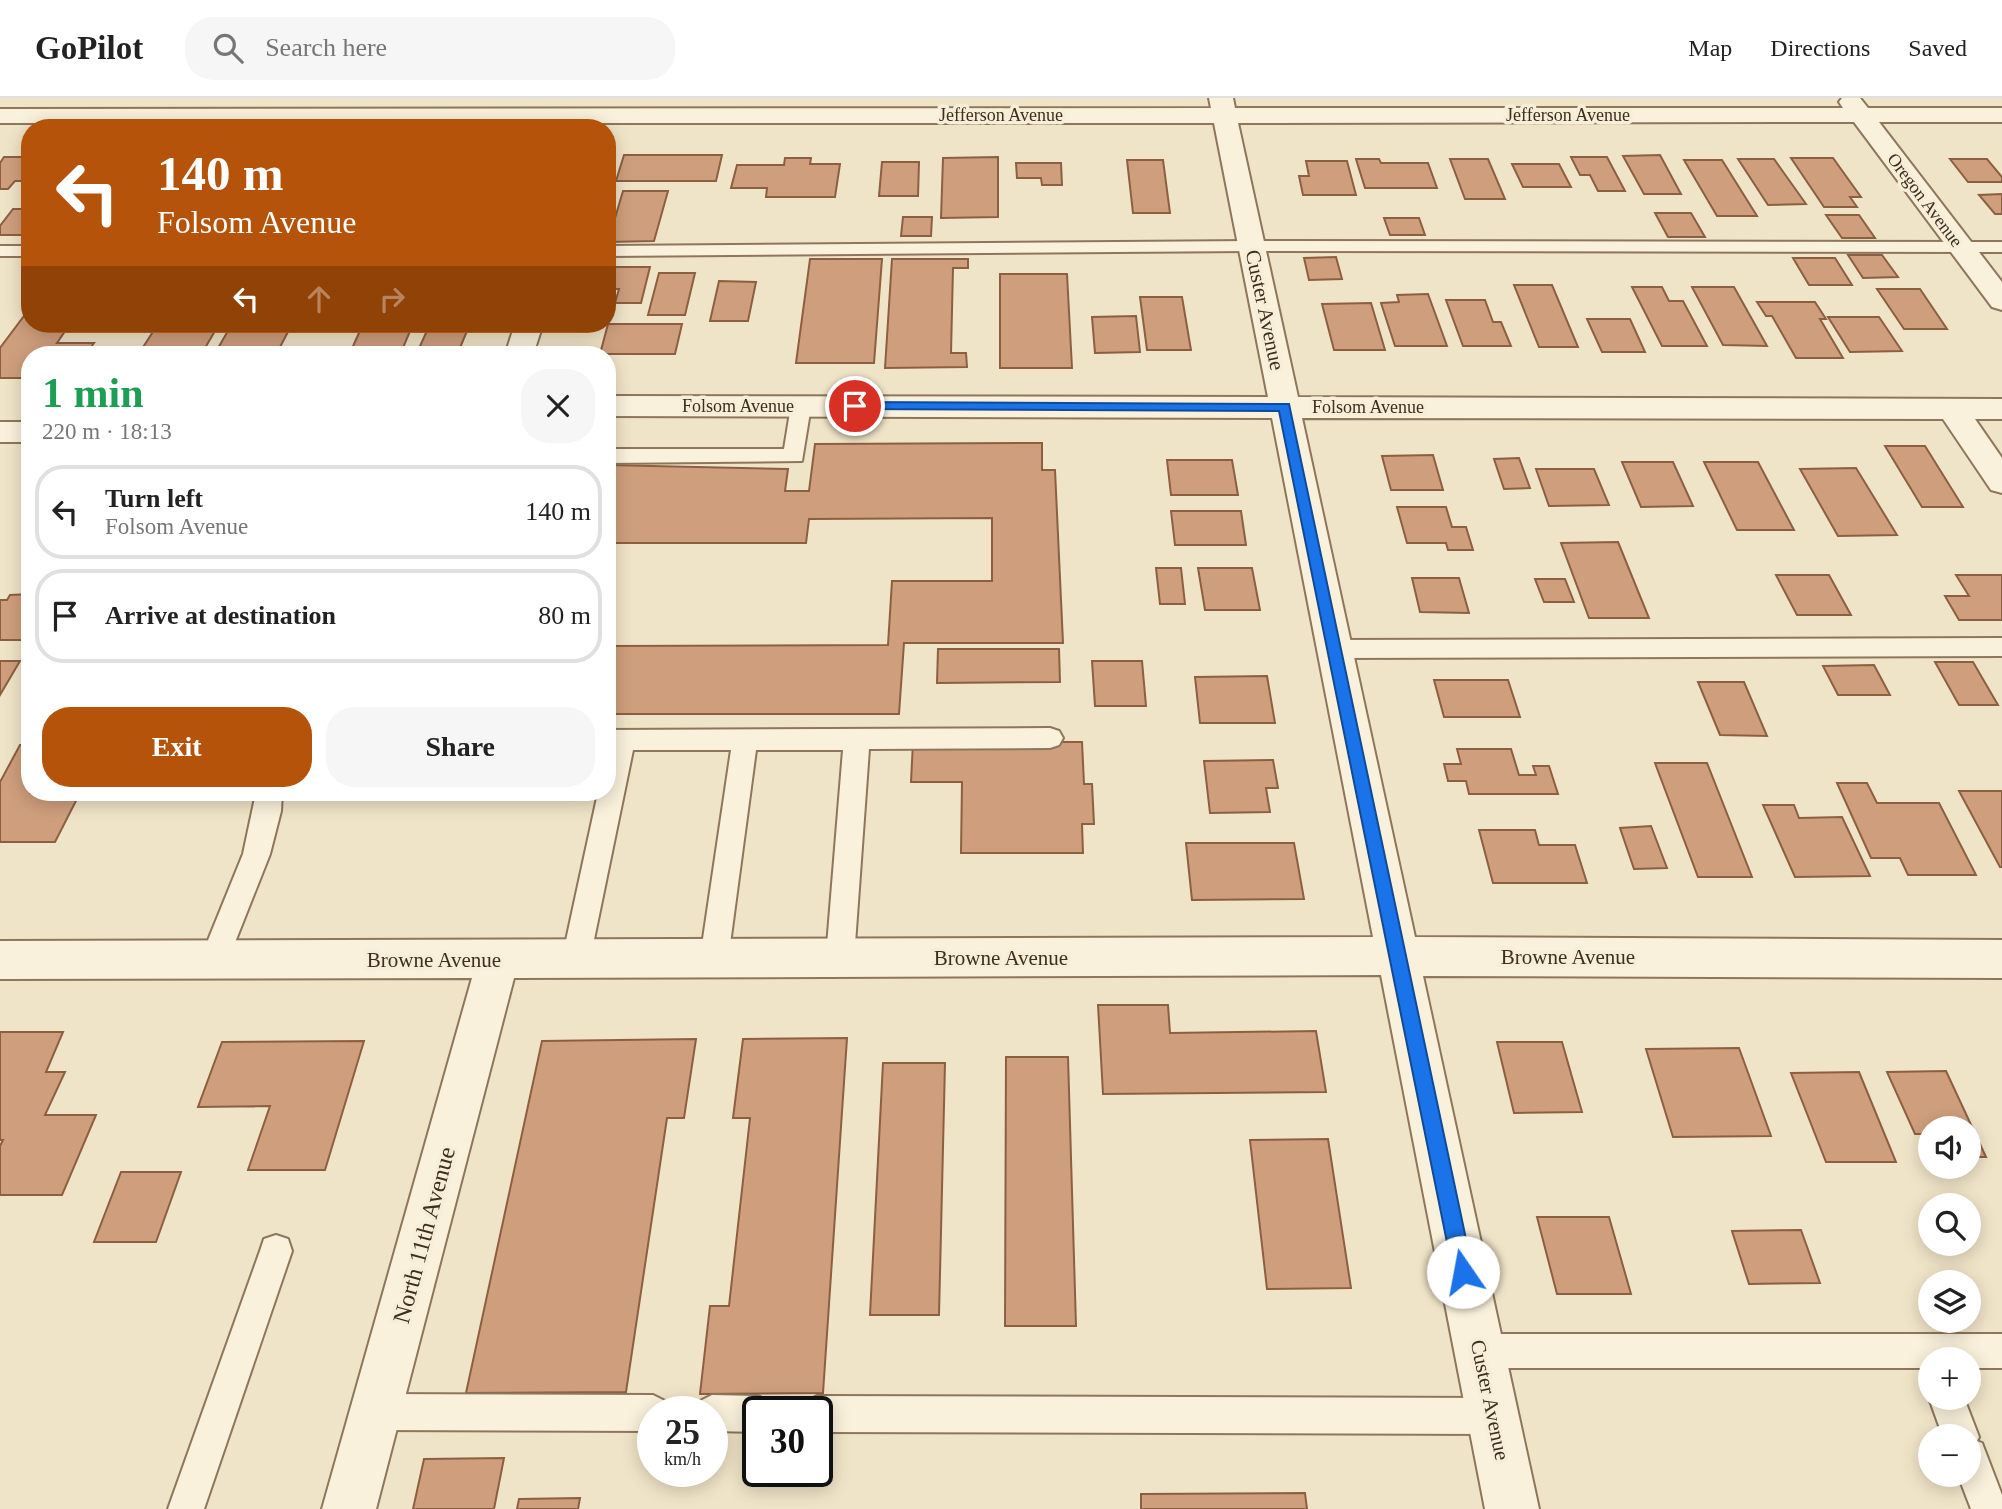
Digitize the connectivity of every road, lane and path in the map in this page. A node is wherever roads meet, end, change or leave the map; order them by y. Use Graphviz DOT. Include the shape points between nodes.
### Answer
graph roads {
  1 [pos="1223,106"];
  2 [pos="1854,107"];
  3 [pos="601,114"];
  4 [pos="2002,115"];
  5 [pos="0,116"];
  6 [pos="1251,246"];
  7 [pos="1961,247"];
  8 [pos="2002,247"];
  9 [pos="0,251"];
  10 [pos="21,251"];
  11 [pos="616,251"];
  12 [pos="2002,301"];
  13 [pos="616,406"];
  14 [pos="801,406"];
  15 [pos="1285,407"];
  16 [pos="2002,408"];
  17 [pos="1952,409"];
  18 [pos="0,432"];
  19 [pos="21,432"];
  20 [pos="616,456"];
  21 [pos="2002,482"];
  22 [pos="2002,647"];
  23 [pos="1335,649"];
  24 [pos="857,738"];
  25 [pos="1050,738"];
  26 [pos="745,739"];
  27 [pos="616,740"];
  28 [pos="269,801"];
  29 [pos="604,801"];
  30 [pos="1398,956"];
  31 [pos="840,958"];
  32 [pos="576,959"];
  33 [pos="714,959"];
  34 [pos="2002,959"];
  35 [pos="0,960"];
  36 [pos="214,960"];
  37 [pos="498,960"];
  38 [pos="276,1251"];
  39 [pos="1480,1351"];
  40 [pos="2002,1351"];
  41 [pos="1981,1352"];
  42 [pos="1918,1355"];
  43 [pos="376,1412"];
  44 [pos="637,1413"];
  45 [pos="833,1414"];
  46 [pos="1493,1416"];
  47 [pos="1981,1487"];
  48 [pos="186,1509"];
  49 [pos="349,1509"];
  50 [pos="1512,1509"];
  51 [pos="1989,1509"];
  1 -- 2 [label="street, Jefferson Avenue"];
  1 -- 3 [label="street, Jefferson Avenue"];
  1 -- 6 [label="street, Custer Avenue"];
  2 -- 4 [label="street, Jefferson Avenue"];
  2 -- 7 [label="street, Oregon Avenue"];
  3 -- 5 [label="street, Jefferson Avenue"];
  6 -- 7 [label="lane"];
  6 -- 11 [label="lane"];
  6 -- 15 [label="street, Custer Avenue"];
  7 -- 8 [label="lane"];
  7 -- 12 [label="street, Oregon Avenue"];
  9 -- 10 [label="lane"];
  13 -- 14 [label="street, Folsom Avenue"];
  14 -- 15 [label="street, Folsom Avenue"];
  14 -- 20 [label="lane" via="794,456"];
  15 -- 17 [label="street, Folsom Avenue"];
  15 -- 23 [label="street, Custer Avenue"];
  16 -- 17 [label="street, Folsom Avenue"];
  17 -- 21 [label="street"];
  18 -- 19 [label="street"];
  22 -- 23 [label="lane"];
  23 -- 30 [label="street, Custer Avenue"];
  24 -- 25 [label="lane"];
  24 -- 26 [label="lane"];
  24 -- 31 [label="lane"];
  26 -- 27 [label="lane"];
  26 -- 33 [label="lane"];
  28 -- 36 [label="lane" via="260,842"];
  29 -- 32 [label="lane"];
  30 -- 31 [label="street, Browne Avenue"];
  30 -- 34 [label="street, Browne Avenue"];
  30 -- 39 [label="street, Custer Avenue"];
  31 -- 33 [label="street, Browne Avenue"];
  32 -- 33 [label="street, Browne Avenue"];
  32 -- 37 [label="street, Browne Avenue"];
  35 -- 36 [label="street, Browne Avenue"];
  36 -- 37 [label="street, Browne Avenue"];
  37 -- 43 [label="street, North 11th Avenue"];
  38 -- 48 [label="lane"];
  39 -- 42 [label="lane"];
  39 -- 46 [label="street, Custer Avenue"];
  40 -- 41 [label="lane"];
  43 -- 44 [label="lane"];
  43 -- 49 [label="street, North 11th Avenue"];
  45 -- 46 [label="lane"];
  46 -- 50 [label="street, Custer Avenue"];
  47 -- 51 [label="lane"];
}
